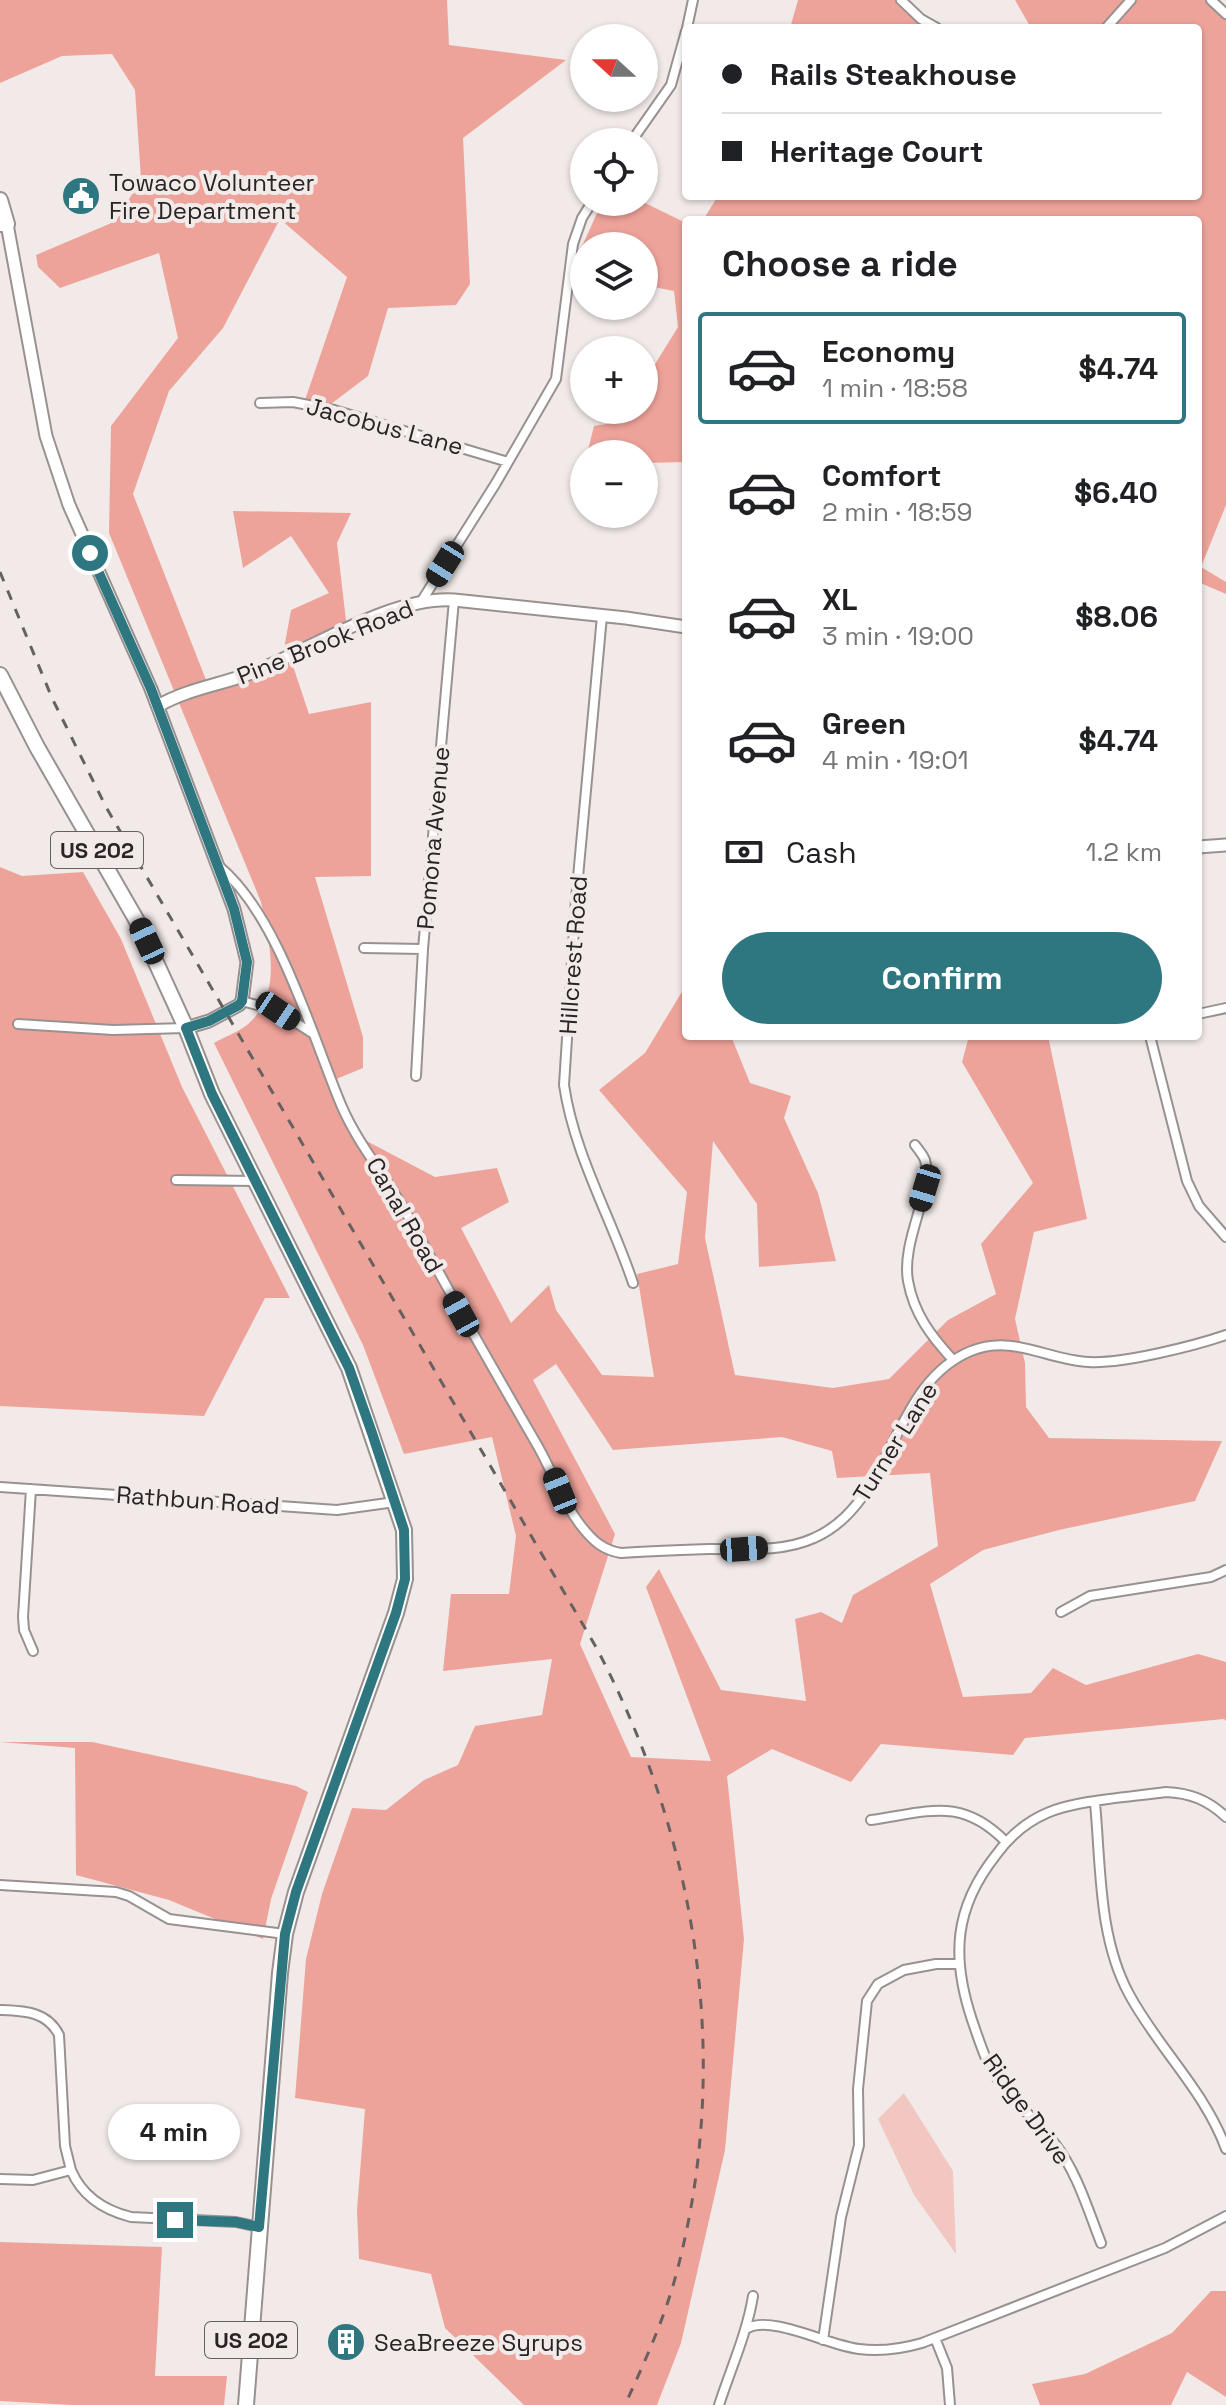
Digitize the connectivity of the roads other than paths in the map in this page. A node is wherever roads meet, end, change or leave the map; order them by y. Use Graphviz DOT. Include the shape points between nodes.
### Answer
graph roads {
  1 [pos="693,0"];
  2 [pos="901,0"];
  3 [pos="1131,0"];
  4 [pos="1211,0"];
  5 [pos="1226,14"];
  6 [pos="687,24"];
  7 [pos="930,24"];
  8 [pos="1110,24"];
  9 [pos="682,45"];
  10 [pos="641,128"];
  11 [pos="0,200"];
  12 [pos="583,216"];
  13 [pos="4,224"];
  14 [pos="260,403"];
  15 [pos="508,462"];
  16 [pos="454,600"];
  17 [pos="421,602"];
  18 [pos="602,616"];
  19 [pos="682,626"];
  20 [pos="0,675"];
  21 [pos="158,706"];
  22 [pos="1226,845"];
  23 [pos="1202,847"];
  24 [pos="220,867"];
  25 [pos="364,948"];
  26 [pos="423,949"];
  27 [pos="242,1001"];
  28 [pos="1226,1008"];
  29 [pos="1202,1013"];
  30 [pos="18,1024"];
  31 [pos="186,1028"];
  32 [pos="312,1034"];
  33 [pos="1151,1040"];
  34 [pos="416,1076"];
  35 [pos="915,1145"];
  36 [pos="176,1180"];
  37 [pos="255,1181"];
  38 [pos="1226,1237"];
  39 [pos="633,1283"];
  40 [pos="1226,1335"];
  41 [pos="953,1360"];
  42 [pos="0,1487"];
  43 [pos="31,1489"];
  44 [pos="395,1502"];
  45 [pos="657,1551"];
  46 [pos="1226,1570"];
  47 [pos="1061,1612"];
  48 [pos="33,1651"];
  49 [pos="1095,1803"];
  50 [pos="1226,1817"];
  51 [pos="871,1820"];
  52 [pos="1006,1842"];
  53 [pos="0,1885"];
  54 [pos="285,1934"];
  55 [pos="958,1964"];
  56 [pos="0,2010"];
  57 [pos="1226,2149"];
  58 [pos="71,2170"];
  59 [pos="0,2179"];
  60 [pos="1226,2216"];
  61 [pos="259,2227"];
  62 [pos="1101,2243"];
  63 [pos="753,2296"];
  64 [pos="748,2328"];
  65 [pos="935,2338"];
  66 [pos="823,2340"];
  67 [pos="246,2405"];
  68 [pos="719,2405"];
  69 [pos="950,2405"];
  1 -- 6 [label="street"];
  2 -- 7 [label="street"];
  3 -- 8 [label="street"];
  4 -- 5 [label="street"];
  9 -- 10 [label="street" via="671,85"];
  11 -- 13 [label="main road"];
  12 -- 15 [label="street" via="573,244 556,379"];
  13 -- 21 [label="street" via="46,436 69,505"];
  14 -- 15 [label="street, Jacobus Lane" via="293,402 334,410"];
  15 -- 17 [label="street"];
  16 -- 17 [label="street, Pine Brook Road"];
  16 -- 18 [label="street, Pine Brook Road"];
  16 -- 26 [label="street, Pomona Avenue"];
  17 -- 21 [label="street, Pine Brook Road" via="379,615 268,667"];
  18 -- 19 [label="street, Pine Brook Road"];
  18 -- 39 [label="street, Hillcrest Road" via="564,1085 578,1141"];
  20 -- 31 [label="main road, US 202" via="137,921"];
  21 -- 24 [label="street"];
  22 -- 23 [label="street"];
  24 -- 27 [label="street" via="247,962"];
  24 -- 32 [label="street, Canal Road" via="237,882 266,930"];
  25 -- 26 [label="street"];
  26 -- 34 [label="street, Pomona Avenue"];
  27 -- 31 [label="street"];
  27 -- 32 [label="street" via="278,1011"];
  28 -- 29 [label="street"];
  30 -- 31 [label="street"];
  31 -- 37 [label="main road, US 202"];
  32 -- 45 [label="street, Canal Road" via="353,1127 570,1509 595,1543 606,1549"];
  33 -- 38 [label="street" via="1187,1181 1199,1206"];
  35 -- 41 [label="street" via="925,1157 927,1173 909,1240 908,1282 921,1322"];
  36 -- 37 [label="street"];
  37 -- 44 [label="main road, US 202" via="349,1368"];
  40 -- 41 [label="street, Turner Lane" via="1105,1362 1070,1360 1011,1344 983,1346"];
  41 -- 45 [label="street, Turner Lane" via="919,1397 858,1504 827,1532 788,1546"];
  42 -- 43 [label="street, Rathbun Road"];
  43 -- 44 [label="street, Rathbun Road" via="337,1510"];
  43 -- 48 [label="street" via="23,1617"];
  44 -- 54 [label="main road, US 202" via="404,1530 405,1579"];
  46 -- 47 [label="street" via="1211,1577 1090,1596"];
  49 -- 50 [label="street, Ridge Drive" via="1180,1792 1200,1798"];
  49 -- 52 [label="street, Ridge Drive" via="1044,1814"];
  49 -- 57 [label="street" via="1107,1928 1120,1975 1208,2109"];
  51 -- 52 [label="street" via="959,1811 984,1822"];
  52 -- 55 [label="street, Ridge Drive" via="971,1892"];
  53 -- 54 [label="street" via="116,1892 169,1919"];
  54 -- 61 [label="main road, US 202"];
  55 -- 62 [label="street, Ridge Drive" via="989,2064 1063,2155"];
  55 -- 66 [label="street" via="904,1970 878,1984 867,2001 858,2089 859,2145 841,2217"];
  56 -- 58 [label="street" via="41,2015 59,2035"];
  58 -- 59 [label="street" via="33,2180"];
  58 -- 61 [label="street" via="83,2191 117,2214"];
  60 -- 65 [label="street" via="1165,2248"];
  61 -- 67 [label="main road, US 202"];
  63 -- 64 [label="street"];
  64 -- 66 [label="street" via="763,2324"];
  64 -- 68 [label="street"];
  65 -- 66 [label="street" via="875,2350"];
  65 -- 69 [label="street" via="947,2368"];
}
